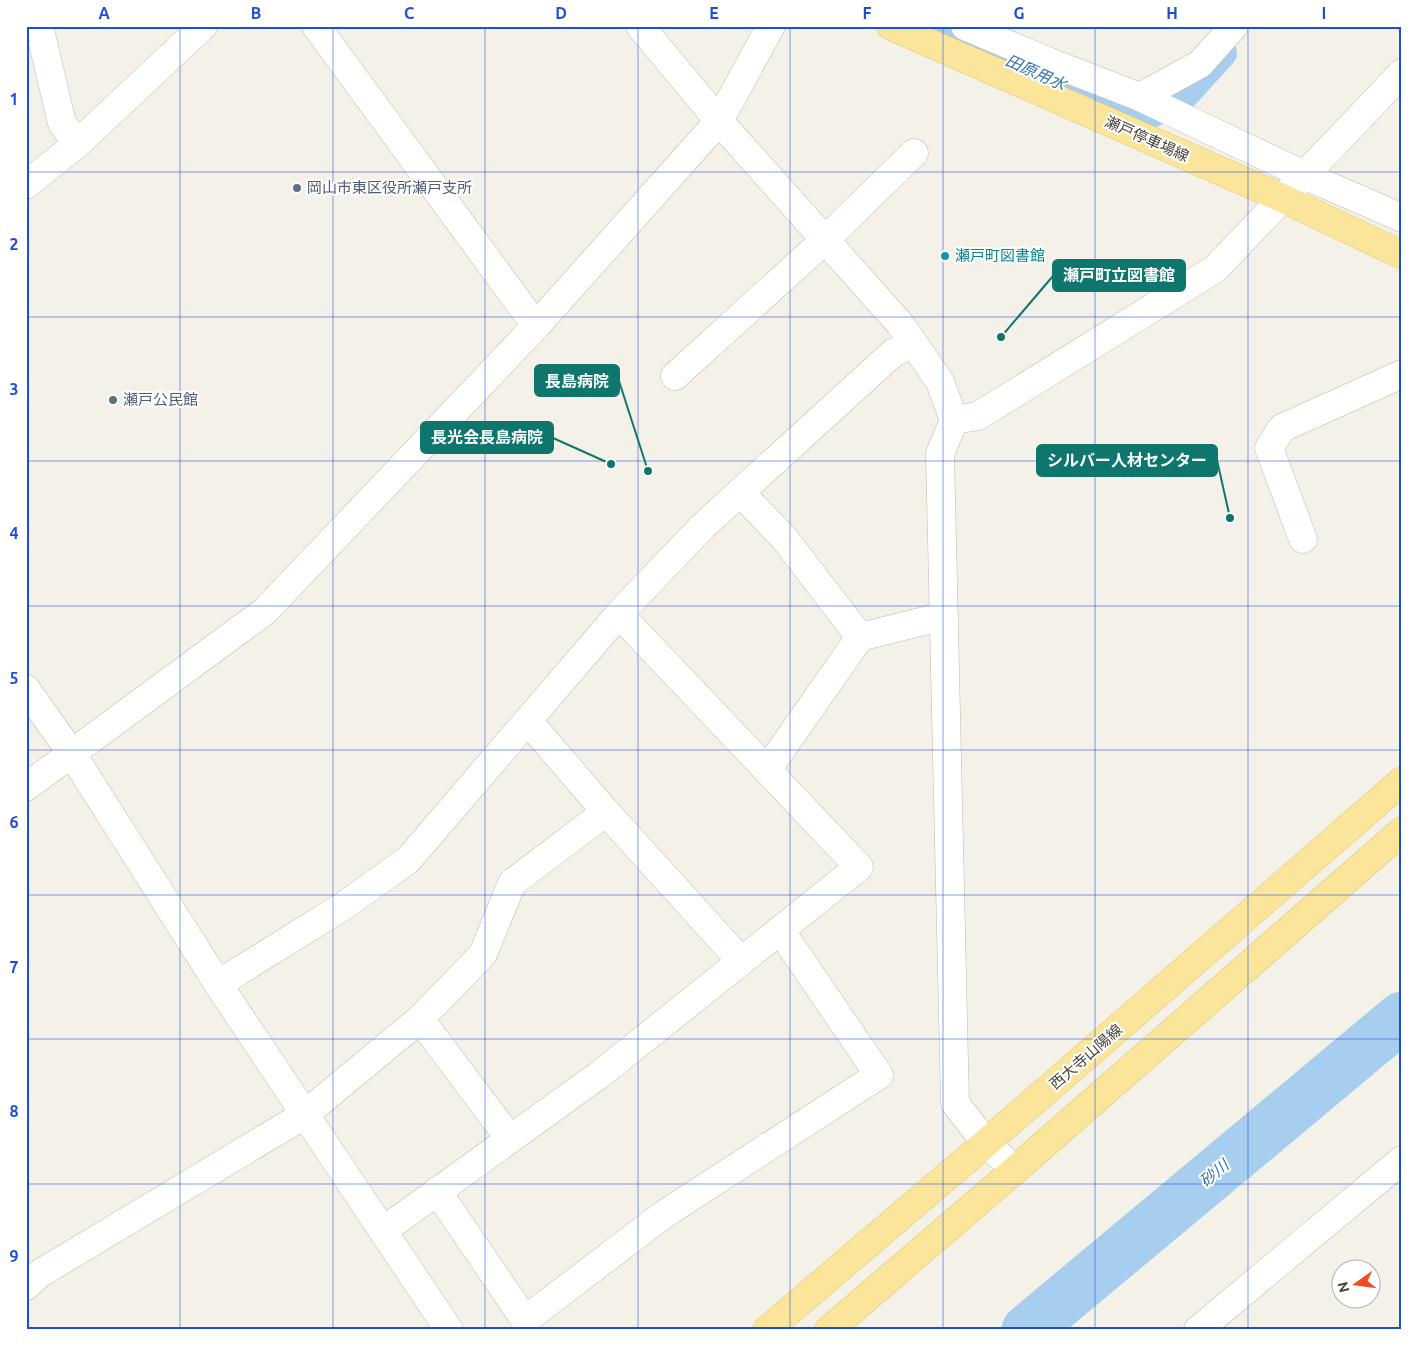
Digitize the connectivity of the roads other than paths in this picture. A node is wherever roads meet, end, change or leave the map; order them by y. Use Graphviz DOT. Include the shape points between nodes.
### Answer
graph roads {
  1 [pos="39,26"];
  2 [pos="203,26"];
  3 [pos="316,26"];
  4 [pos="640,26"];
  5 [pos="771,26"];
  6 [pos="891,26"];
  7 [pos="965,26"];
  8 [pos="1234,26"];
  9 [pos="1402,73"];
  10 [pos="1041,75"];
  11 [pos="1140,97"];
  12 [pos="719,121"];
  13 [pos="77,144"];
  14 [pos="914,153"];
  15 [pos="1304,175"];
  16 [pos="26,185"];
  17 [pos="1282,198"];
  18 [pos="1402,218"];
  19 [pos="826,239"];
  20 [pos="1402,255"];
  21 [pos="536,326"];
  22 [pos="914,344"];
  23 [pos="1402,374"];
  24 [pos="675,376"];
  25 [pos="954,420"];
  26 [pos="740,492"];
  27 [pos="1303,539"];
  28 [pos="619,614"];
  29 [pos="944,616"];
  30 [pos="860,637"];
  31 [pos="26,689"];
  32 [pos="528,721"];
  33 [pos="72,754"];
  34 [pos="767,770"];
  35 [pos="1402,781"];
  36 [pos="26,787"];
  37 [pos="606,812"];
  38 [pos="1402,831"];
  39 [pos="780,930"];
  40 [pos="741,961"];
  41 [pos="218,984"];
  42 [pos="420,1019"];
  43 [pos="304,1115"];
  44 [pos="510,1139"];
  45 [pos="986,1143"];
  46 [pos="1402,1160"];
  47 [pos="1015,1170"];
  48 [pos="437,1192"];
  49 [pos="384,1230"];
  50 [pos="26,1286"];
  51 [pos="449,1330"];
  52 [pos="767,1330"];
  53 [pos="828,1330"];
  54 [pos="1198,1330"];
  1 -- 13 [label="street" via="62,122"];
  2 -- 13 [label="street"];
  3 -- 21 [label="street"];
  4 -- 12 [label="street"];
  5 -- 12 [label="street"];
  6 -- 10 [label="main road, 瀬戸停車場線"];
  7 -- 10 [label="street"];
  8 -- 11 [label="street" via="1200,64"];
  9 -- 15 [label="street"];
  10 -- 11 [label="street"];
  10 -- 17 [label="main road, 瀬戸停車場線"];
  11 -- 15 [label="street"];
  12 -- 19 [label="street"];
  12 -- 21 [label="street"];
  13 -- 16 [label="street"];
  14 -- 19 [label="street"];
  15 -- 17 [label="street"];
  15 -- 18 [label="street"];
  17 -- 20 [label="main road, 瀬戸停車場線"];
  17 -- 25 [label="street" via="1215,269 978,416"];
  19 -- 22 [label="street"];
  19 -- 24 [label="street"];
  21 -- 33 [label="street" via="265,611"];
  22 -- 25 [label="street" via="940,382"];
  22 -- 26 [label="street" via="893,353"];
  23 -- 27 [label="street" via="1282,428 1269,448"];
  25 -- 29 [label="street" via="940,454"];
  26 -- 28 [label="street"];
  26 -- 30 [label="street" via="784,538"];
  28 -- 32 [label="street"];
  28 -- 34 [label="street"];
  29 -- 30 [label="street"];
  29 -- 45 [label="street" via="954,1103"];
  30 -- 34 [label="street"];
  31 -- 33 [label="street"];
  32 -- 37 [label="street"];
  32 -- 41 [label="street" via="408,860 342,907"];
  33 -- 36 [label="street"];
  33 -- 41 [label="street"];
  34 -- 39 [label="street" via="859,867"];
  35 -- 45 [label="main road, 西大寺山陽線"];
  37 -- 40 [label="street"];
  37 -- 42 [label="street" via="512,883 483,954"];
  38 -- 47 [label="main road"];
  39 -- 40 [label="street"];
  39 -- 48 [label="street" via="879,1075 664,1215 525,1320"];
  40 -- 44 [label="street" via="599,1075"];
  41 -- 43 [label="street"];
  42 -- 43 [label="street"];
  42 -- 44 [label="street"];
  43 -- 49 [label="street"];
  43 -- 50 [label="street" via="39,1274"];
  44 -- 48 [label="street"];
  45 -- 47 [label="street"];
  45 -- 52 [label="main road, 西大寺山陽線"];
  46 -- 54 [label="street"];
  47 -- 53 [label="main road"];
  48 -- 49 [label="street"];
  49 -- 51 [label="street"];
}
